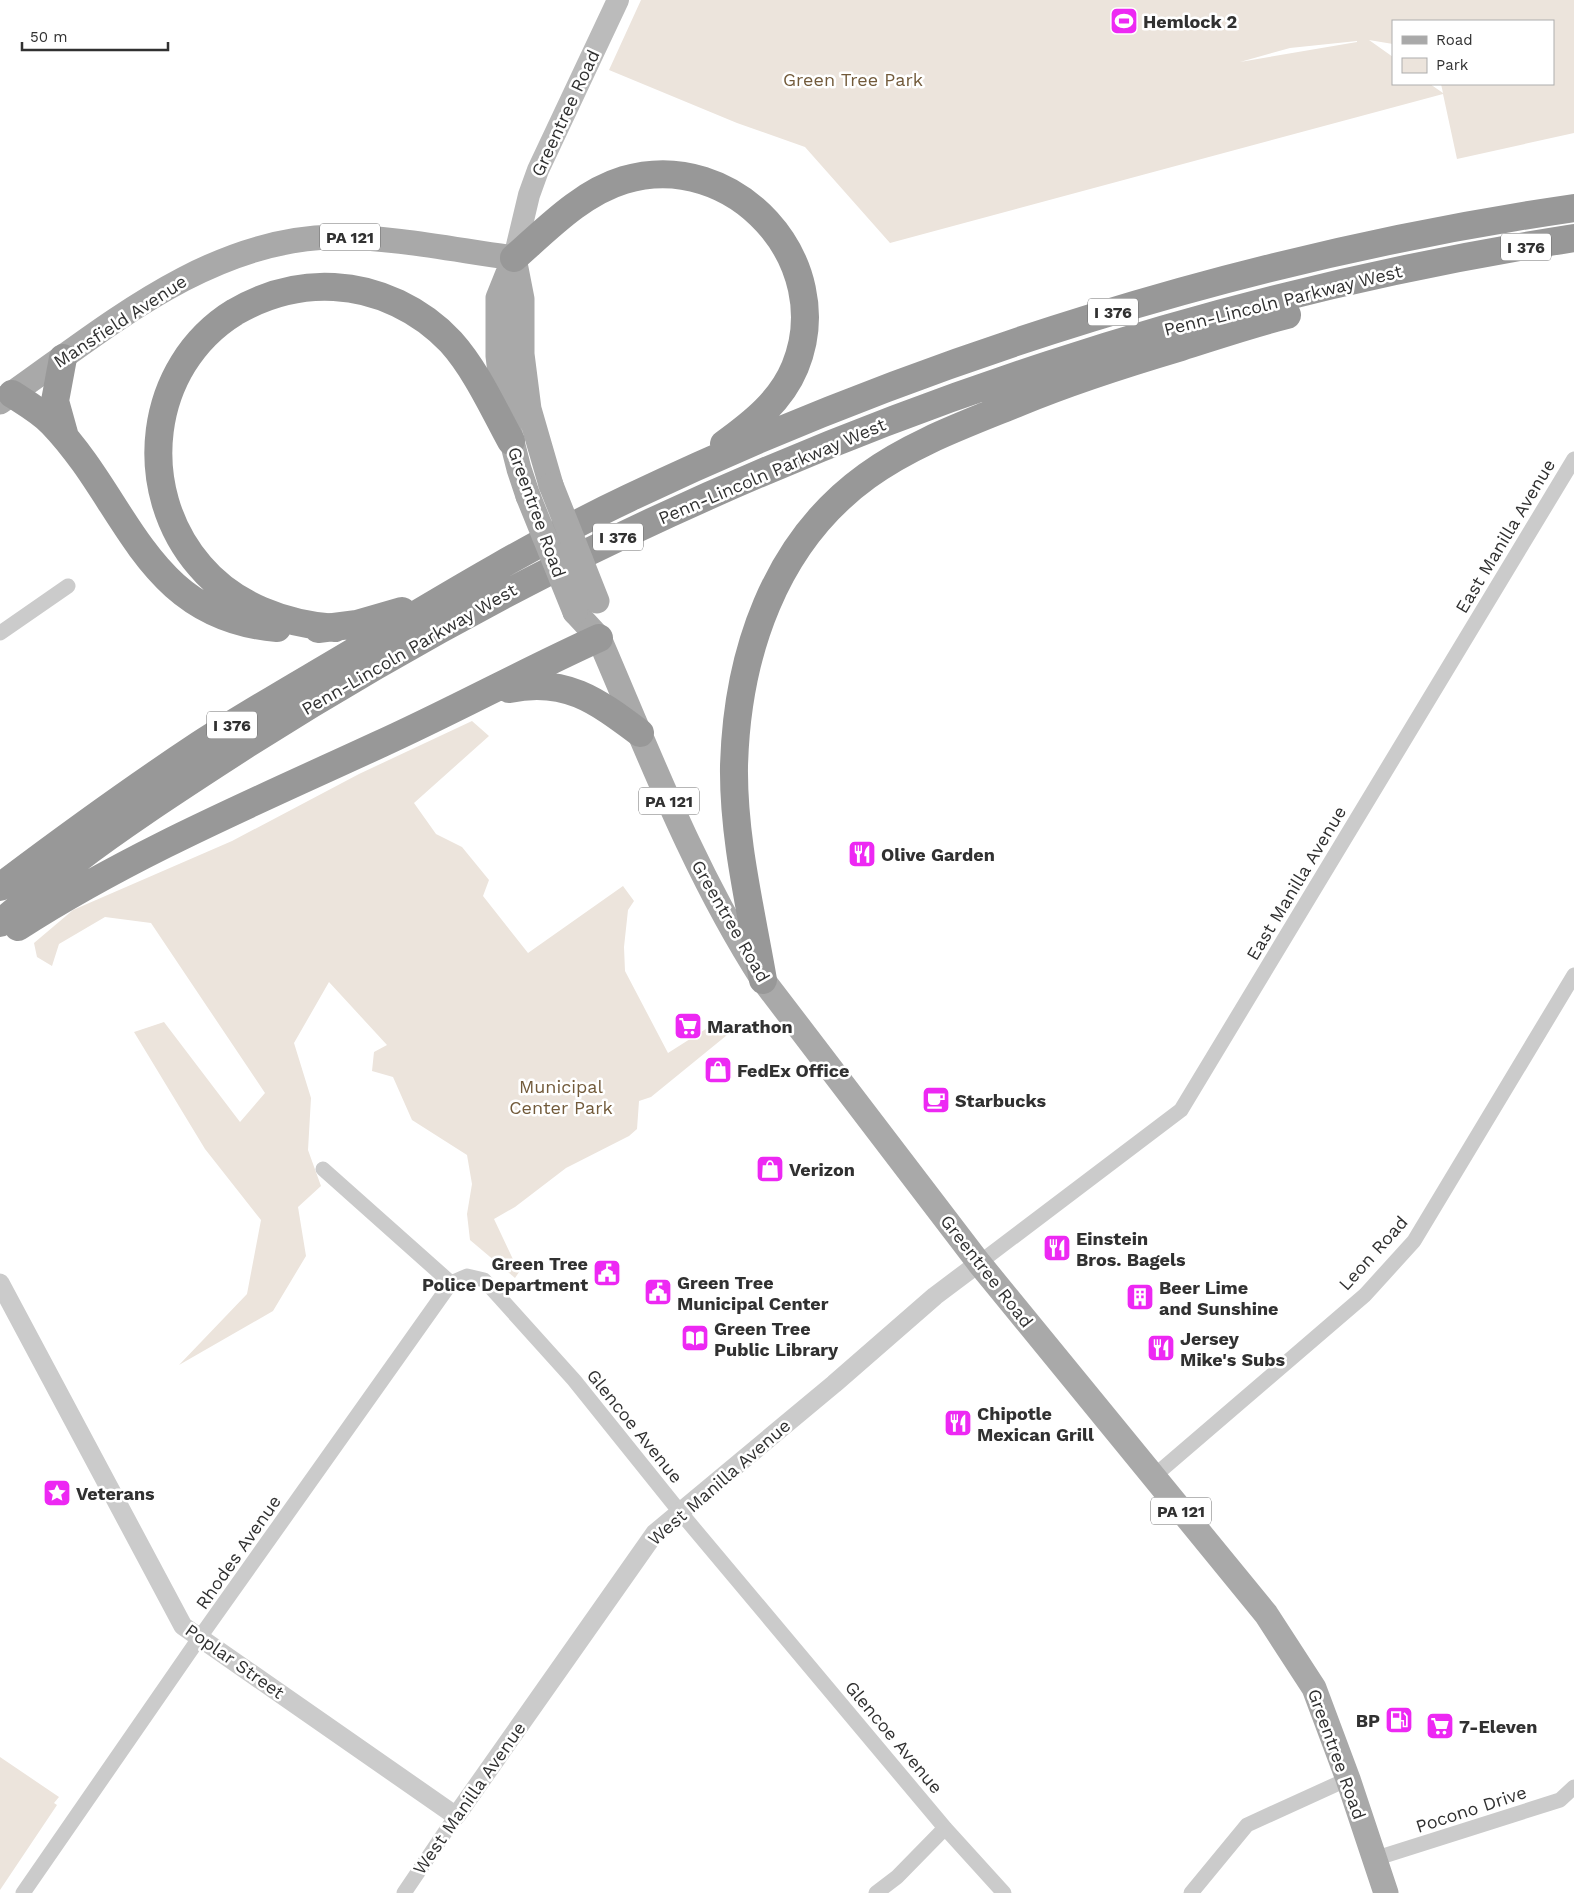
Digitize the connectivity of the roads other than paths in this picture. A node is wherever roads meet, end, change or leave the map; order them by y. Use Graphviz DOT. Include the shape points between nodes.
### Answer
graph roads {
  1 [pos="618,0"];
  2 [pos="1574,208"];
  3 [pos="1574,238"];
  4 [pos="1574,255"];
  5 [pos="514,258"];
  6 [pos="64,358"];
  7 [pos="6,398"];
  8 [pos="65,439"];
  9 [pos="511,441"];
  10 [pos="1574,459"];
  11 [pos="670,479"];
  12 [pos="474,578"];
  13 [pos="68,586"];
  14 [pos="335,628"];
  15 [pos="0,633"];
  16 [pos="599,638"];
  17 [pos="481,697"];
  18 [pos="640,733"];
  19 [pos="0,886"];
  20 [pos="0,923"];
  21 [pos="0,939"];
  22 [pos="1574,976"];
  23 [pos="763,980"];
  24 [pos="322,1169"];
  25 [pos="980,1263"];
  26 [pos="0,1283"];
  27 [pos="451,1283"];
  28 [pos="1153,1477"];
  29 [pos="680,1512"];
  30 [pos="200,1637"];
  31 [pos="1348,1779"];
  32 [pos="1574,1787"];
  33 [pos="456,1816"];
  34 [pos="945,1828"];
  35 [pos="1374,1859"];
  36 [pos="23,1893"];
  37 [pos="404,1893"];
  38 [pos="876,1893"];
  39 [pos="1004,1893"];
  40 [pos="1191,1893"];
  41 [pos="1386,1893"];
  1 -- 5 [label="main road, Greentree Road" via="538,170 520,226"];
  2 -- 11 [label="highway, Penn-Lincoln Parkway West / I 376" via="1386,242 1125,308 880,392"];
  3 -- 20 [label="highway, Penn-Lincoln Parkway West / I 376" via="1393,272 1230,310 1134,337 936,403 720,490 504,594 361,674 145,812 76,861"];
  4 -- 23 [label="highway" via="1459,275 1268,320 1073,380 915,448 875,471 846,493 810,530 782,570 758,624 741,697 734,767 735,801"];
  5 -- 6 [label="main road, Mansfield Avenue / PA 121" via="356,237 308,239 276,245 214,264 168,287"];
  5 -- 9 [label="main road, Greentree Road / PA 121" via="498,298 497,326 501,386"];
  5 -- 11 [label="highway" via="557,220 591,196 642,176 681,176 718,186 750,205 776,231 794,262 804,297 804,333 795,368 762,414 720,447"];
  5 -- 16 [label="main road, Greentree Road / PA 121, bridge" via="522,299 522,354 529,409 551,485 597,601"];
  6 -- 7 [label="main road, Mansfield Avenue / PA 121"];
  6 -- 8 [label="highway" via="55,401"];
  7 -- 8 [label="highway" via="44,416"];
  8 -- 14 [label="highway" via="147,556 187,596 216,613 245,623 288,629"];
  9 -- 14 [label="highway" via="451,343 407,308 366,291 325,286 283,291 264,297 228,316 197,345 173,382 160,425 161,491 177,533 201,568 256,608 301,624"];
  9 -- 16 [label="main road, Greentree Road / PA 121, bridge" via="528,496 575,612"];
  10 -- 25 [label="street, East Manilla Avenue" via="1181,1110"];
  11 -- 12 [label="highway, Penn-Lincoln Parkway West / I 376"];
  12 -- 14 [label="highway" via="398,612"];
  12 -- 19 [label="highway, Penn-Lincoln Parkway West / I 376" via="202,743"];
  13 -- 15 [label="street"];
  16 -- 17 [label="highway"];
  16 -- 18 [label="main road, Greentree Road / PA 121"];
  17 -- 18 [label="highway" via="522,686 554,686 586,696"];
  17 -- 21 [label="highway" via="169,843 42,911"];
  18 -- 23 [label="main road, Greentree Road / PA 121" via="707,884"];
  22 -- 28 [label="street, Leon Road" via="1414,1241 1365,1294"];
  23 -- 25 [label="main road, Greentree Road / PA 121"];
  24 -- 27 [label="street"];
  25 -- 28 [label="main road, Greentree Road / PA 121"];
  25 -- 29 [label="street, West Manilla Avenue" via="935,1296"];
  26 -- 30 [label="street, Poplar Street" via="179,1621"];
  27 -- 29 [label="street, Glencoe Avenue" via="466,1276 484,1280 574,1380"];
  27 -- 30 [label="street, Rhodes Avenue"];
  28 -- 31 [label="main road, Greentree Road / PA 121" via="1266,1614 1314,1688"];
  29 -- 33 [label="street, West Manilla Avenue" via="645,1544"];
  29 -- 34 [label="street, Glencoe Avenue"];
  30 -- 33 [label="street, Poplar Street"];
  30 -- 36 [label="street, Rhodes Avenue"];
  31 -- 35 [label="main road, Greentree Road / PA 121"];
  31 -- 40 [label="street" via="1247,1825"];
  32 -- 35 [label="street, Pocono Drive" via="1560,1800"];
  33 -- 37 [label="street, West Manilla Avenue"];
  34 -- 38 [label="street"];
  34 -- 39 [label="street, Glencoe Avenue"];
  35 -- 41 [label="main road, Greentree Road / PA 121"];
}
